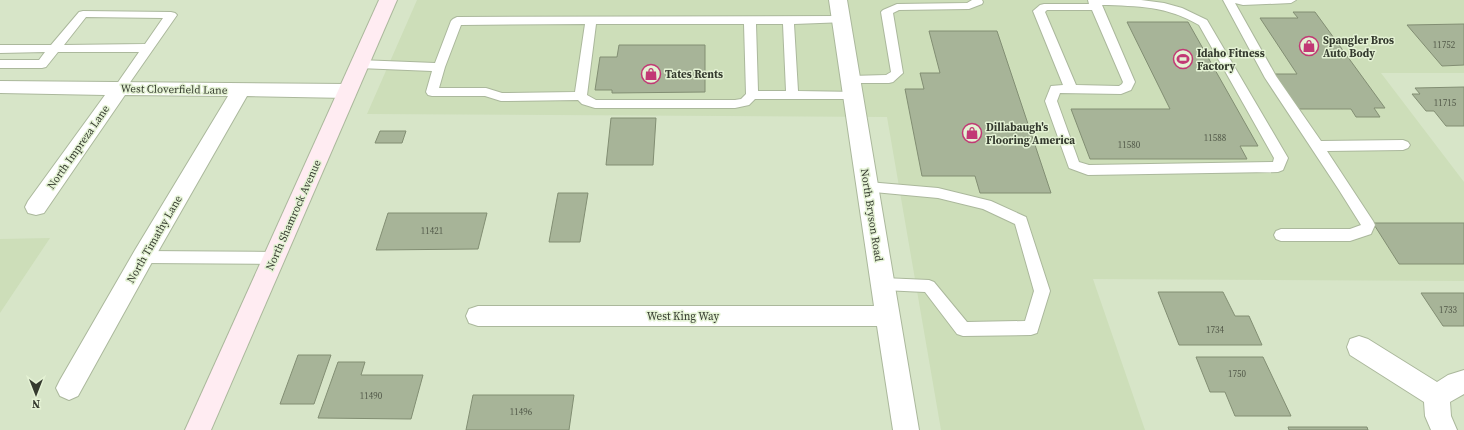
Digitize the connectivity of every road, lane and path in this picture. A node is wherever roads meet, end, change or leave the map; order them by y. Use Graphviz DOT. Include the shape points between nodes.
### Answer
graph roads {
  1 [pos="388,0"];
  2 [pos="977,0"];
  3 [pos="1228,0"];
  4 [pos="1237,0"];
  5 [pos="1291,0"];
  6 [pos="1095,3"];
  7 [pos="840,10"];
  8 [pos="750,20"];
  9 [pos="788,20"];
  10 [pos="591,21"];
  11 [pos="54,48"];
  12 [pos="148,48"];
  13 [pos="0,49"];
  14 [pos="0,64"];
  15 [pos="359,64"];
  16 [pos="439,67"];
  17 [pos="0,87"];
  18 [pos="120,88"];
  19 [pos="852,88"];
  20 [pos="1071,89"];
  21 [pos="241,90"];
  22 [pos="347,91"];
  23 [pos="752,95"];
  24 [pos="792,95"];
  25 [pos="581,96"];
  26 [pos="1403,145"];
  27 [pos="1318,146"];
  28 [pos="868,187"];
  29 [pos="36,207"];
  30 [pos="1281,236"];
  31 [pos="143,257"];
  32 [pos="274,258"];
  33 [pos="883,284"];
  34 [pos="478,316"];
  35 [pos="888,316"];
  36 [pos="1359,348"];
  37 [pos="1464,382"];
  38 [pos="69,388"];
  39 [pos="1437,396"];
  40 [pos="198,430"];
  41 [pos="906,430"];
  42 [pos="1444,430"];
  1 -- 15 [label="street, North Shamrock Avenue"];
  2 -- 19 [label="lane" via="978,2 969,6 897,7 887,12 897,73 889,78"];
  3 -- 27 [label="lane" via="1271,78"];
  4 -- 5 [label="lane"];
  6 -- 20 [label="lane" via="1044,7 1039,11"];
  6 -- 20 [label="lane" via="1130,82 1121,90"];
  6 -- 20 [label="lane" via="1155,3 1181,11 1203,23 1281,158 1278,167 1088,170 1074,166 1051,101 1055,89"];
  7 -- 9 [label="lane"];
  7 -- 19 [label="street, North Bryson Road"];
  8 -- 9 [label="lane"];
  8 -- 10 [label="lane"];
  8 -- 23 [label="lane"];
  9 -- 24 [label="lane"];
  10 -- 16 [label="lane" via="456,21"];
  10 -- 25 [label="lane"];
  11 -- 12 [label="lane"];
  11 -- 12 [label="lane" via="83,14 171,15"];
  11 -- 13 [label="lane"];
  11 -- 14 [label="lane" via="42,64"];
  12 -- 18 [label="lane"];
  15 -- 16 [label="lane"];
  15 -- 22 [label="street, North Shamrock Avenue"];
  16 -- 25 [label="lane" via="432,92 486,92 501,97"];
  17 -- 18 [label="street, West Cloverfield Lane"];
  18 -- 21 [label="street, West Cloverfield Lane"];
  18 -- 29 [label="street, North Impreza Lane"];
  19 -- 24 [label="lane"];
  19 -- 28 [label="street, North Bryson Road"];
  21 -- 22 [label="street, West Cloverfield Lane"];
  21 -- 31 [label="street, North Timathy Lane"];
  22 -- 32 [label="street, North Shamrock Avenue"];
  23 -- 24 [label="lane"];
  23 -- 25 [label="lane" via="745,102 735,104 595,104"];
  26 -- 27 [label="lane"];
  27 -- 30 [label="lane" via="1368,224 1366,230 1350,235"];
  28 -- 33 [label="street, North Bryson Road"];
  28 -- 33 [label="lane" via="938,193 986,205 1021,221 1042,291 1031,328 963,329 929,286"];
  31 -- 32 [label="lane"];
  31 -- 38 [label="street, North Timathy Lane"];
  32 -- 40 [label="street, North Shamrock Avenue"];
  33 -- 35 [label="street, North Bryson Road"];
  34 -- 35 [label="street, West King Way"];
  35 -- 41 [label="street, North Bryson Road"];
  36 -- 39 [label="street"];
  37 -- 39 [label="street" via="1457,383"];
  39 -- 42 [label="street" via="1438,416"];
}
